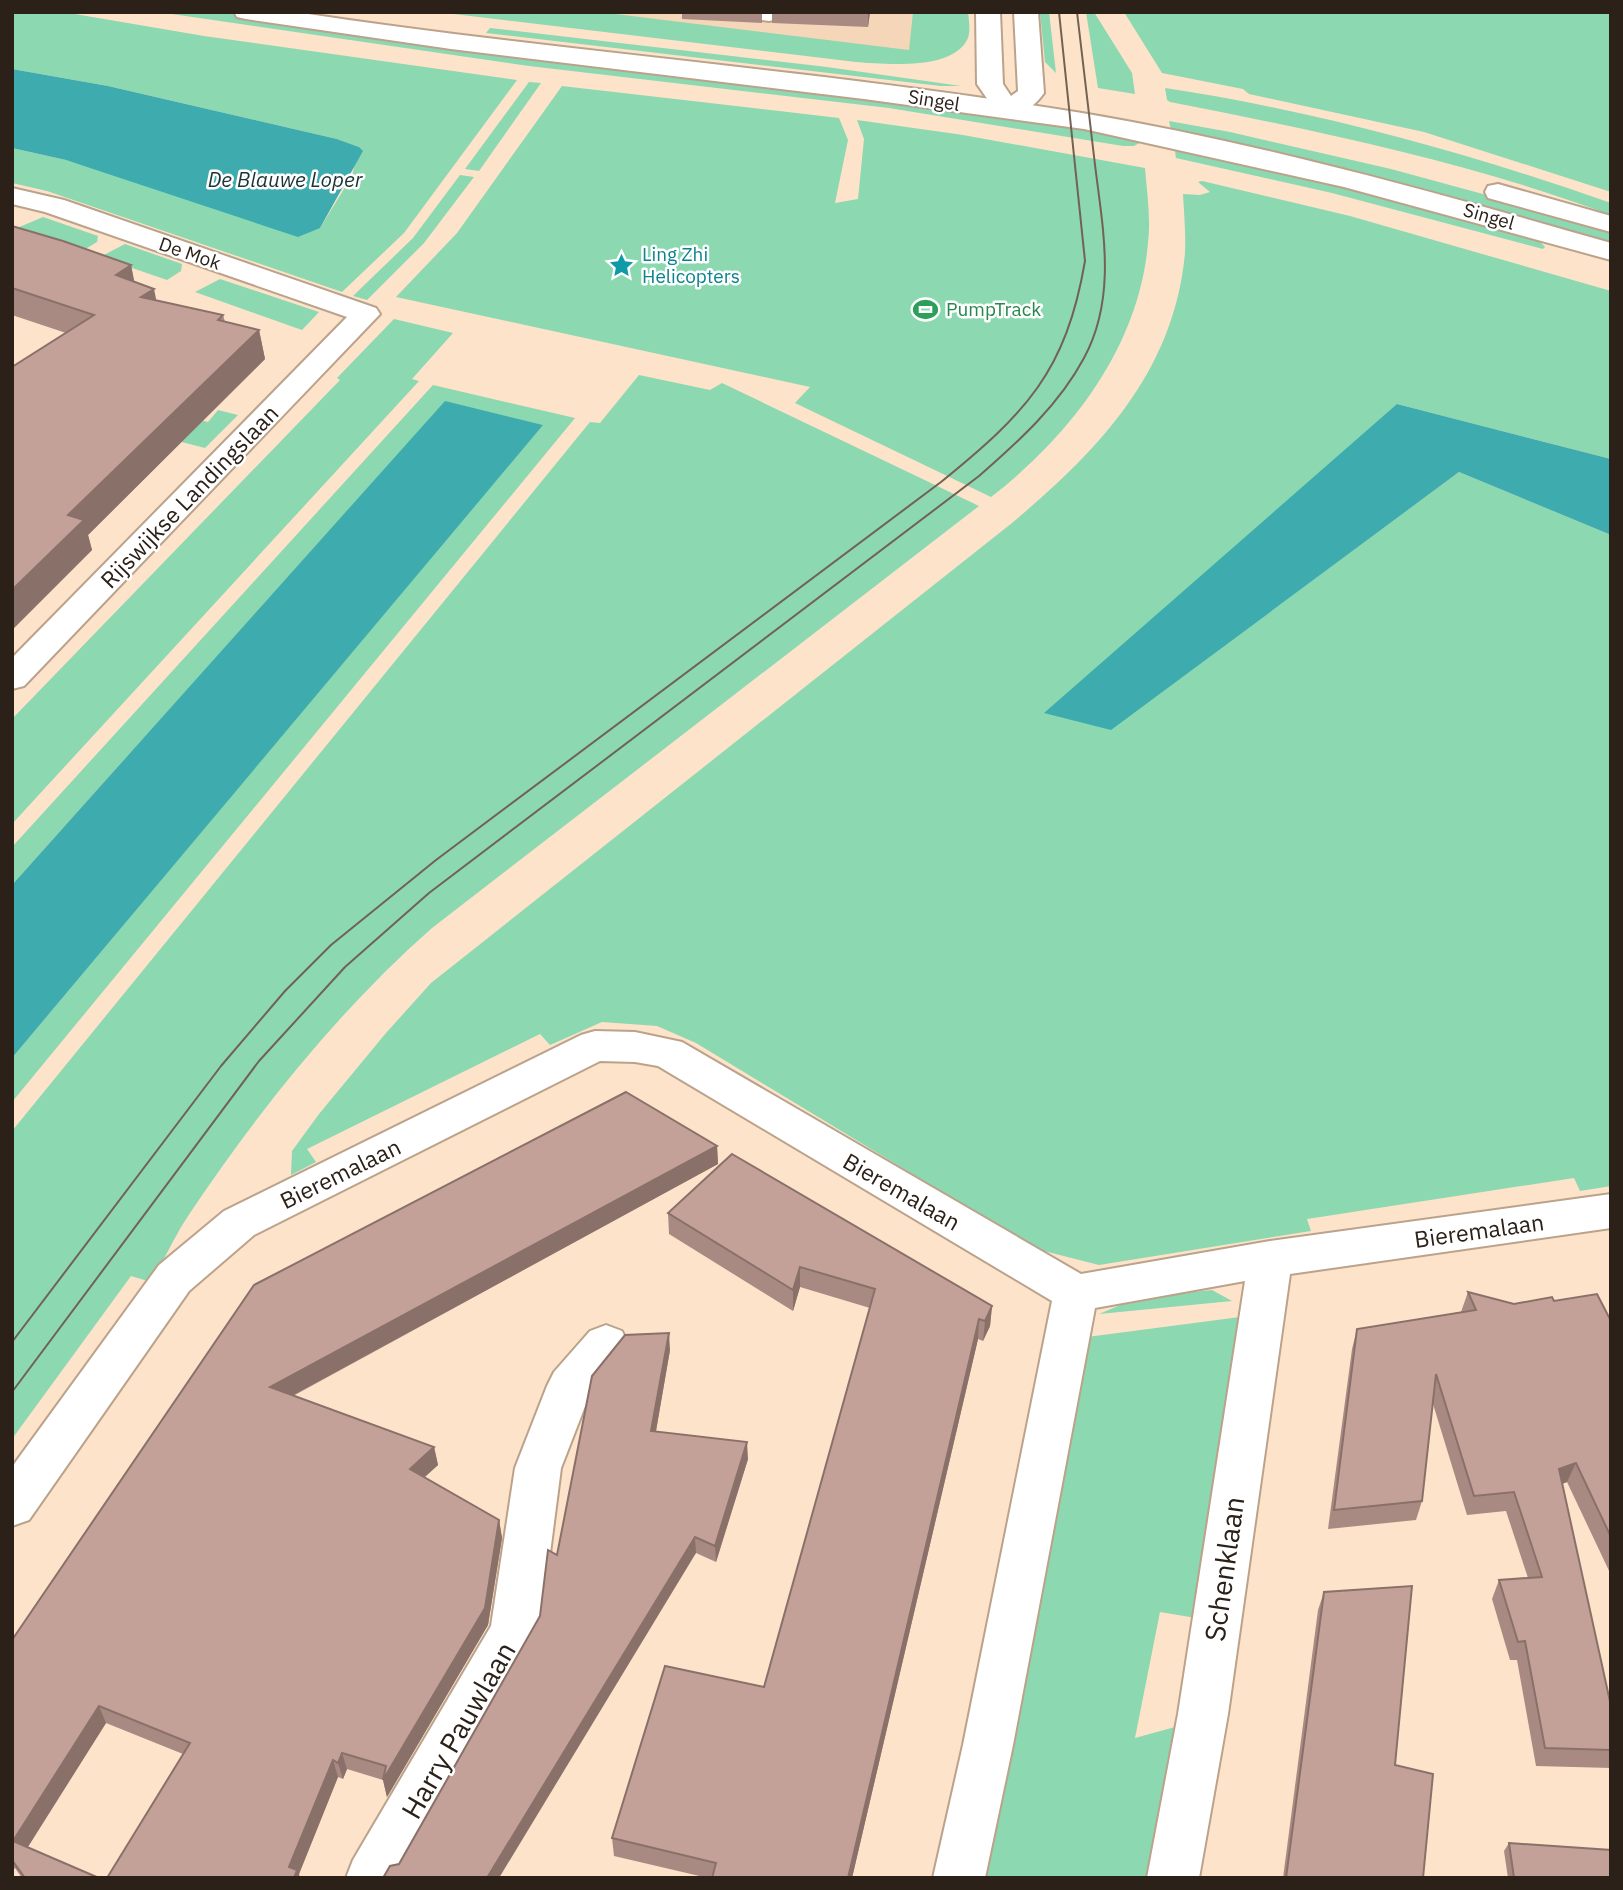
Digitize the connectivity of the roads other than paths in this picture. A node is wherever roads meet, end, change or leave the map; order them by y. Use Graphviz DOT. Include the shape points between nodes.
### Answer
graph roads {
  1 [pos="246,12"];
  2 [pos="406,12"];
  3 [pos="988,12"];
  4 [pos="1026,12"];
  5 [pos="447,17"];
  6 [pos="638,41"];
  7 [pos="990,84"];
  8 [pos="1031,93"];
  9 [pos="1008,111"];
  10 [pos="1367,159"];
  11 [pos="1472,186"];
  12 [pos="12,196"];
  13 [pos="1611,225"];
  14 [pos="1611,252"];
  15 [pos="366,314"];
  16 [pos="12,678"];
  17 [pos="1611,1211"];
  18 [pos="1270,1259"];
  19 [pos="1076,1293"];
  20 [pos="607,1345"];
  21 [pos="12,1505"];
  22 [pos="372,1878"];
  23 [pos="959,1878"];
  24 [pos="1173,1878"];
  1 -- 9 [label="street, Singel"];
  2 -- 5 [label="street"];
  3 -- 7 [label="street"];
  4 -- 8 [label="street"];
  6 -- 7 [label="street, Singel"];
  7 -- 8 [label="street, Singel"];
  7 -- 9 [label="street"];
  8 -- 9 [label="street"];
  8 -- 10 [label="street, Singel" via="1146,112"];
  9 -- 14 [label="street, Singel" via="1090,123 1308,170"];
  11 -- 13 [label="street, Singel"];
  12 -- 15 [label="street, De Mok" via="54,206"];
  15 -- 16 [label="street, Rijswijkse Landingslaan"];
  17 -- 18 [label="street, Bieremalaan"];
  18 -- 19 [label="street, Bieremalaan"];
  18 -- 24 [label="street, Schenklaan"];
  19 -- 21 [label="street, Bieremalaan" via="668,1053 595,1046 239,1223 174,1278"];
  19 -- 23 [label="street"];
  20 -- 22 [label="street, Harry Pauwlaan" via="570,1386 538,1468 515,1631"];
}
